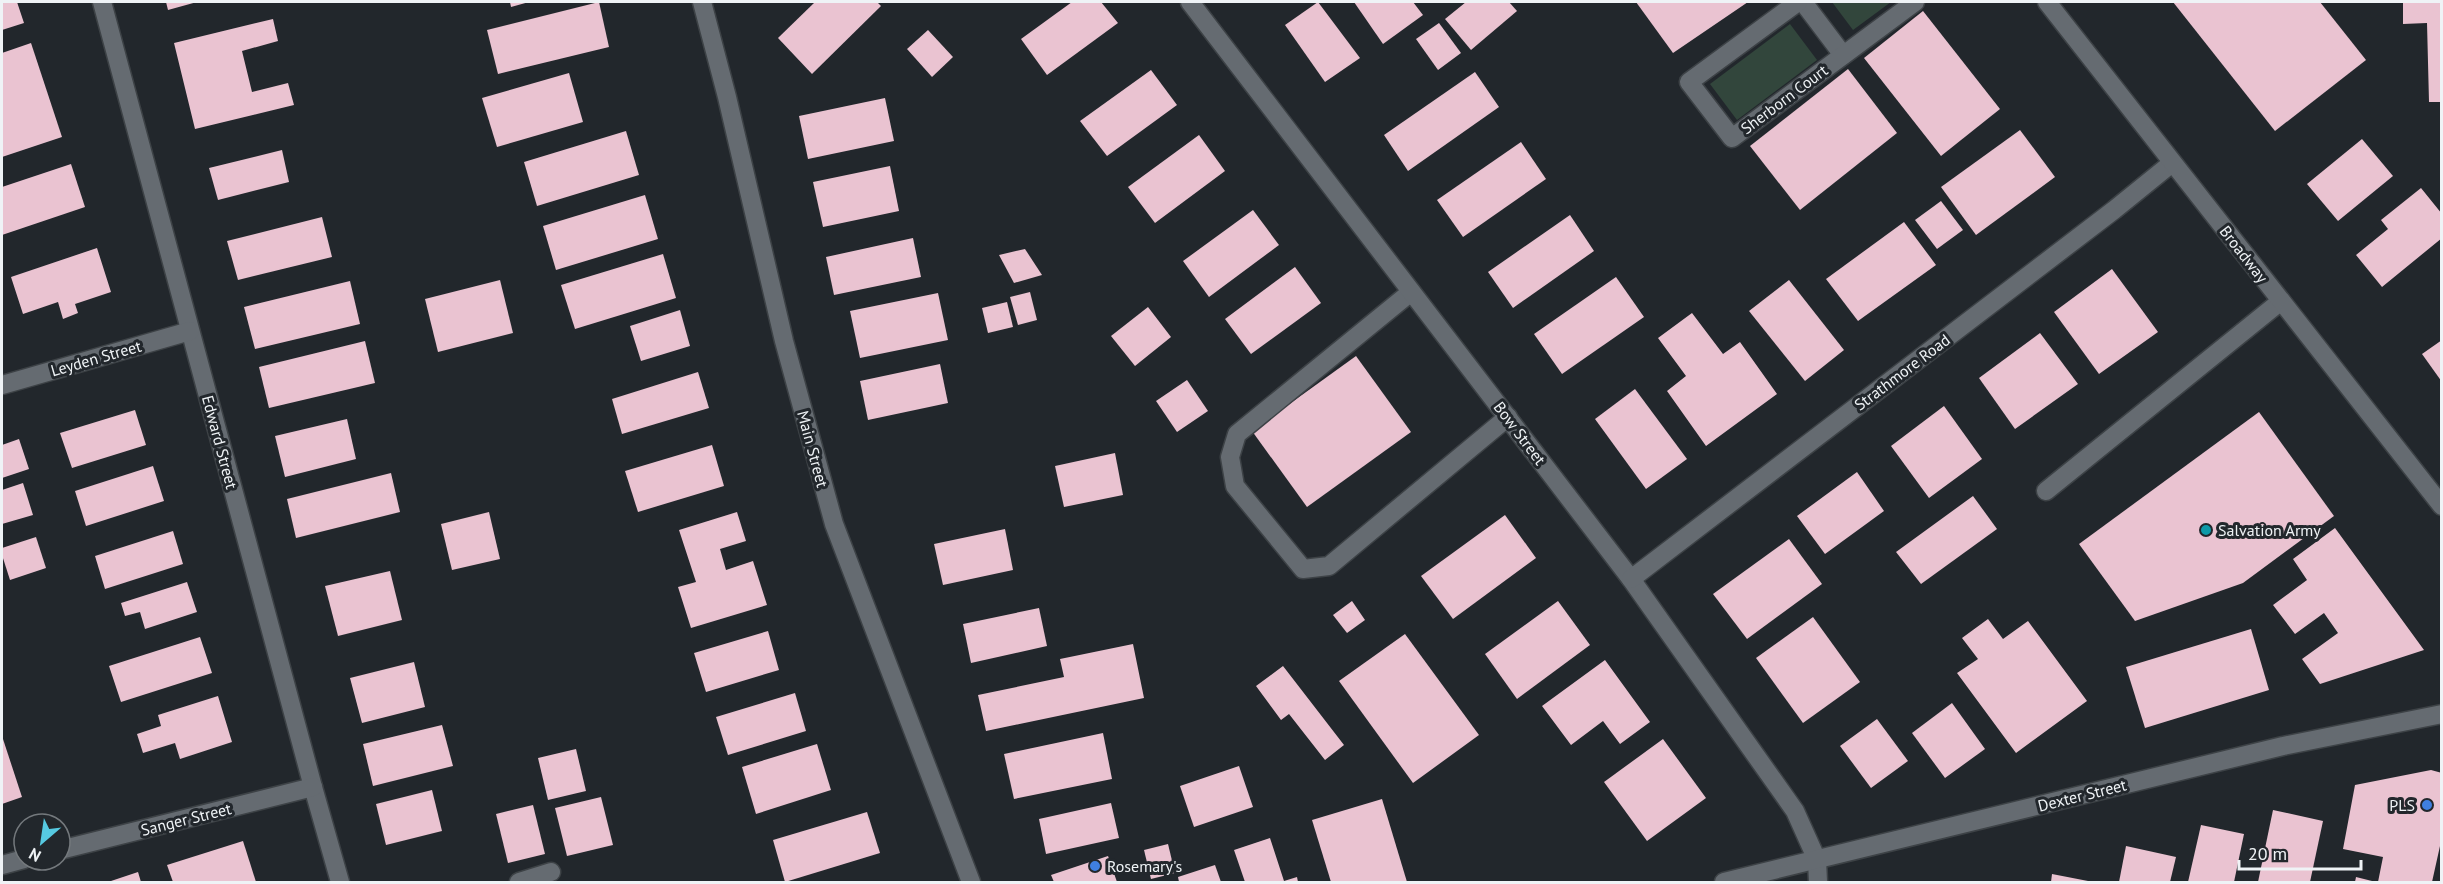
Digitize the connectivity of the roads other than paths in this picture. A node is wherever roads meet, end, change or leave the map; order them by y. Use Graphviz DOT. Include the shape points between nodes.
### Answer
graph roads {
  1 [pos="102,2"];
  2 [pos="702,2"];
  3 [pos="1798,2"];
  4 [pos="1803,2"];
  5 [pos="1915,2"];
  6 [pos="2047,2"];
  7 [pos="1197,4"];
  8 [pos="1843,55"];
  9 [pos="2172,163"];
  10 [pos="1411,292"];
  11 [pos="2281,301"];
  12 [pos="190,331"];
  13 [pos="2,384"];
  14 [pos="1508,417"];
  15 [pos="2046,491"];
  16 [pos="2442,506"];
  17 [pos="1631,579"];
  18 [pos="2442,714"];
  19 [pos="312,788"];
  20 [pos="72,847"];
  21 [pos="1817,860"];
  22 [pos="551,872"];
  23 [pos="340,882"];
  24 [pos="519,882"];
  25 [pos="971,882"];
  26 [pos="1724,882"];
  27 [pos="1818,882"];
  1 -- 12 [label="street, Edward Street"];
  2 -- 25 [label="street, Main Street" via="784,341 834,524"];
  3 -- 8 [label="street, Sherborn Court" via="1689,82 1732,138"];
  4 -- 8 [label="street"];
  5 -- 8 [label="street, Sherborn Court"];
  6 -- 9 [label="street, Broadway"];
  7 -- 10 [label="street, Bow Street"];
  9 -- 11 [label="street, Broadway"];
  9 -- 17 [label="street, Strathmore Road"];
  10 -- 14 [label="street, Bow Street"];
  10 -- 14 [label="street" via="1237,434 1230,457 1235,486 1303,569 1329,566"];
  11 -- 15 [label="street"];
  11 -- 16 [label="street, Broadway"];
  12 -- 13 [label="street, Leyden Street"];
  12 -- 19 [label="street, Edward Street"];
  14 -- 17 [label="street, Bow Street"];
  17 -- 21 [label="street, Bow Street" via="1794,811"];
  18 -- 21 [label="street, Dexter Street" via="2283,746"];
  19 -- 20 [label="street, Sanger Street"];
  19 -- 23 [label="street, Edward Street"];
  21 -- 26 [label="street, Dexter Street"];
  21 -- 27 [label="street, Bow Street"];
  22 -- 24 [label="street"];
}
